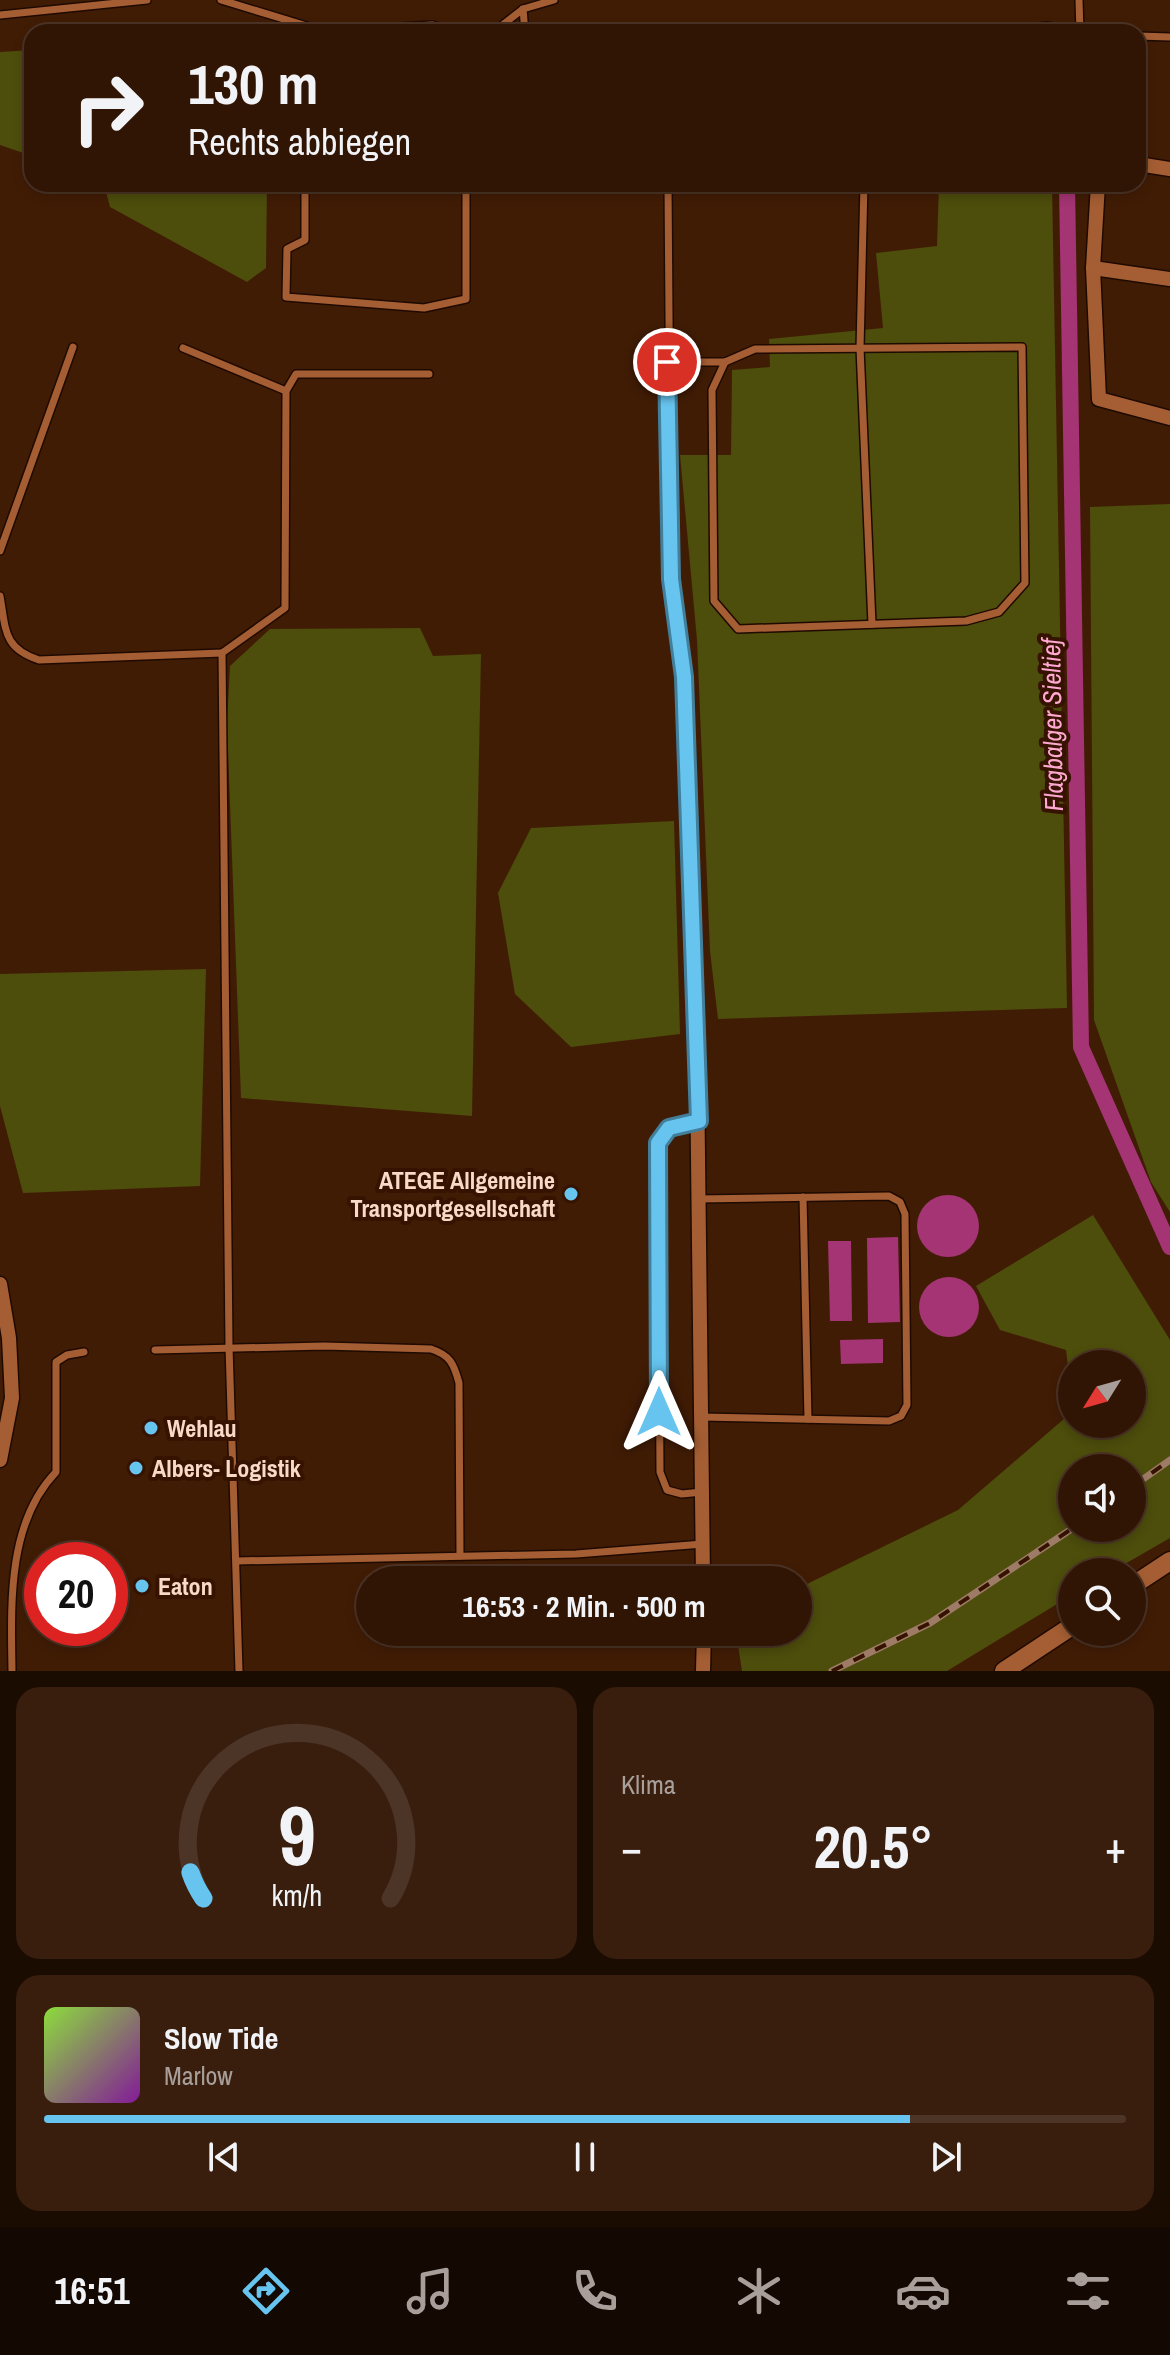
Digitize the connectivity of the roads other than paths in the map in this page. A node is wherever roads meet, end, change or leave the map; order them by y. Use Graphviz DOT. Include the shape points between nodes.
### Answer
graph roads {
  1 [pos="147,0"];
  2 [pos="221,0"];
  3 [pos="554,0"];
  4 [pos="1079,0"];
  5 [pos="523,9"];
  6 [pos="0,15"];
  7 [pos="297,24"];
  8 [pos="504,24"];
  9 [pos="524,24"];
  10 [pos="1079,24"];
  11 [pos="1146,36"];
  12 [pos="1170,37"];
  13 [pos="1146,165"];
  14 [pos="1170,169"];
  15 [pos="305,192"];
  16 [pos="466,192"];
  17 [pos="668,192"];
  18 [pos="864,192"];
  19 [pos="1098,192"];
  20 [pos="1093,268"];
  21 [pos="1170,279"];
  22 [pos="73,347"];
  23 [pos="183,348"];
  24 [pos="860,348"];
  25 [pos="667,362"];
  26 [pos="725,362"];
  27 [pos="429,374"];
  28 [pos="286,391"];
  29 [pos="1170,418"];
  30 [pos="0,551"];
  31 [pos="0,596"];
  32 [pos="872,624"];
  33 [pos="222,653"];
  34 [pos="697,1072"];
  35 [pos="699,1121"];
  36 [pos="803,1197"];
  37 [pos="699,1199"];
  38 [pos="0,1284"];
  39 [pos="229,1346"];
  40 [pos="155,1350"];
  41 [pos="84,1352"];
  42 [pos="699,1417"];
  43 [pos="808,1419"];
  44 [pos="0,1460"];
  45 [pos="702,1492"];
  46 [pos="703,1544"];
  47 [pos="460,1556"];
  48 [pos="237,1561"];
  49 [pos="1170,1561"];
  50 [pos="703,1566"];
  51 [pos="1146,1577"];
  52 [pos="1058,1635"];
  53 [pos="704,1646"];
  54 [pos="12,1671"];
  55 [pos="239,1671"];
  56 [pos="703,1671"];
  57 [pos="1004,1671"];
  1 -- 6 [label="lane"];
  2 -- 7 [label="lane"];
  3 -- 5 [label="lane"];
  4 -- 10 [label="lane"];
  5 -- 8 [label="lane"];
  5 -- 9 [label="lane"];
  11 -- 12 [label="lane"];
  13 -- 14 [label="street"];
  15 -- 16 [label="lane" via="305,240 287,249 286,297 424,308 466,299"];
  17 -- 25 [label="lane"];
  18 -- 24 [label="lane"];
  19 -- 20 [label="street"];
  20 -- 21 [label="street"];
  20 -- 29 [label="street" via="1099,399"];
  22 -- 30 [label="lane"];
  23 -- 28 [label="lane"];
  24 -- 26 [label="lane" via="755,349"];
  24 -- 32 [label="lane"];
  24 -- 32 [label="lane" via="1022,347 1025,583 999,612 966,621"];
  25 -- 26 [label="lane"];
  25 -- 34 [label="lane" via="671,579 684,677"];
  26 -- 32 [label="lane" via="712,390 714,601 738,629"];
  27 -- 28 [label="lane" via="296,374"];
  28 -- 33 [label="lane" via="285,608"];
  31 -- 33 [label="lane" via="7,636 18,653 39,660"];
  33 -- 39 [label="lane"];
  34 -- 35 [label="street"];
  35 -- 37 [label="street"];
  35 -- 45 [label="lane" via="669,1128 658,1143 660,1472 667,1490"];
  36 -- 37 [label="lane"];
  36 -- 43 [label="lane"];
  36 -- 43 [label="lane" via="889,1196 900,1202 905,1214 907,1405 901,1416 889,1421"];
  37 -- 42 [label="street"];
  38 -- 44 [label="street" via="12,1398"];
  39 -- 40 [label="lane"];
  39 -- 47 [label="lane" via="445,1353 459,1383"];
  39 -- 48 [label="lane"];
  41 -- 54 [label="lane" via="56,1362 56,1472 36,1493 11,1583"];
  42 -- 43 [label="lane"];
  42 -- 45 [label="street"];
  45 -- 46 [label="street"];
  46 -- 47 [label="lane"];
  46 -- 50 [label="street"];
  47 -- 48 [label="lane"];
  48 -- 55 [label="lane"];
  49 -- 51 [label="street"];
  52 -- 57 [label="street"];
  53 -- 56 [label="street"];
}
